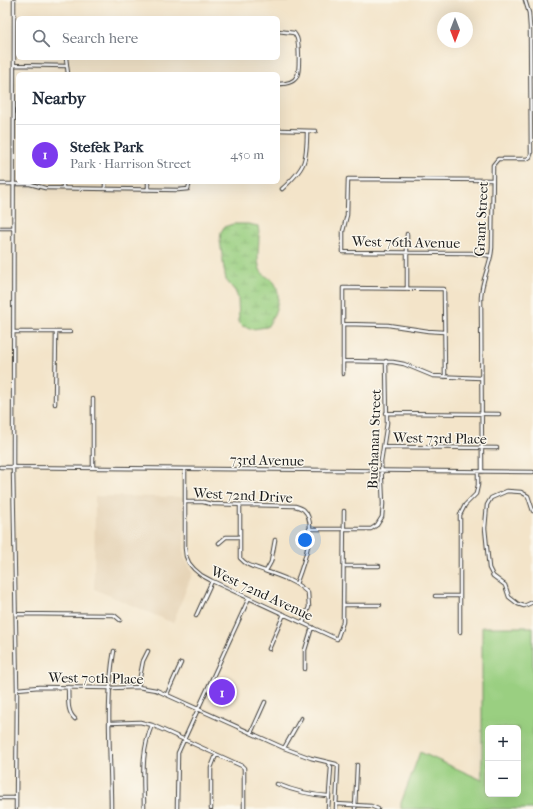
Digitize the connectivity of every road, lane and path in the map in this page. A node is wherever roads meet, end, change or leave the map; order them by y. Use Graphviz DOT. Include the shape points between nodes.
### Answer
graph roads {
  1 [pos="14,0"];
  2 [pos="525,0"];
  3 [pos="280,31"];
  4 [pos="66,60"];
  5 [pos="14,66"];
  6 [pos="66,66"];
  7 [pos="68,72"];
  8 [pos="280,84"];
  9 [pos="14,128"];
  10 [pos="280,130"];
  11 [pos="307,131"];
  12 [pos="316,131"];
  13 [pos="493,180"];
  14 [pos="0,184"];
  15 [pos="14,184"];
  16 [pos="63,184"];
  17 [pos="105,184"];
  18 [pos="148,184"];
  19 [pos="189,184"];
  20 [pos="63,188"];
  21 [pos="105,189"];
  22 [pos="282,189"];
  23 [pos="148,190"];
  24 [pos="0,228"];
  25 [pos="12,228"];
  26 [pos="407,234"];
  27 [pos="407,252"];
  28 [pos="491,256"];
  29 [pos="407,289"];
  30 [pos="344,324"];
  31 [pos="13,332"];
  32 [pos="56,332"];
  33 [pos="70,332"];
  34 [pos="444,332"];
  35 [pos="344,361"];
  36 [pos="386,361"];
  37 [pos="343,374"];
  38 [pos="445,377"];
  39 [pos="481,378"];
  40 [pos="93,399"];
  41 [pos="55,404"];
  42 [pos="386,413"];
  43 [pos="481,414"];
  44 [pos="499,414"];
  45 [pos="383,447"];
  46 [pos="481,448"];
  47 [pos="497,448"];
  48 [pos="0,468"];
  49 [pos="13,468"];
  50 [pos="93,468"];
  51 [pos="185,469"];
  52 [pos="381,471"];
  53 [pos="480,472"];
  54 [pos="533,472"];
  55 [pos="185,502"];
  56 [pos="240,505"];
  57 [pos="344,511"];
  58 [pos="533,511"];
  59 [pos="309,529"];
  60 [pos="344,529"];
  61 [pos="240,536"];
  62 [pos="275,540"];
  63 [pos="219,543"];
  64 [pos="344,566"];
  65 [pos="379,566"];
  66 [pos="266,571"];
  67 [pos="212,581"];
  68 [pos="296,584"];
  69 [pos="435,596"];
  70 [pos="460,596"];
  71 [pos="248,598"];
  72 [pos="533,602"];
  73 [pos="343,605"];
  74 [pos="380,605"];
  75 [pos="16,614"];
  76 [pos="284,614"];
  77 [pos="196,616"];
  78 [pos="120,620"];
  79 [pos="303,623"];
  80 [pos="312,627"];
  81 [pos="460,632"];
  82 [pos="269,649"];
  83 [pos="114,651"];
  84 [pos="148,651"];
  85 [pos="181,664"];
  86 [pos="304,669"];
  87 [pos="68,687"];
  88 [pos="138,687"];
  89 [pos="110,688"];
  90 [pos="17,690"];
  91 [pos="167,694"];
  92 [pos="265,702"];
  93 [pos="198,709"];
  94 [pos="301,718"];
  95 [pos="75,719"];
  96 [pos="110,723"];
  97 [pos="152,725"];
  98 [pos="251,733"];
  99 [pos="184,740"];
  100 [pos="284,748"];
  101 [pos="216,754"];
  102 [pos="327,762"];
  103 [pos="357,765"];
  104 [pos="277,784"];
  105 [pos="328,796"];
  106 [pos="0,798"];
  107 [pos="16,798"];
  108 [pos="336,804"];
  109 [pos="355,805"];
  110 [pos="16,809"];
  111 [pos="111,809"];
  112 [pos="144,809"];
  113 [pos="177,809"];
  114 [pos="211,809"];
  115 [pos="244,809"];
  116 [pos="328,809"];
  117 [pos="336,809"];
  118 [pos="355,809"];
  119 [pos="378,809"];
  1 -- 5 [label="street"];
  2 -- 13 [label="street, Grant Street" via="530,27 531,154 527,159 496,160 493,165"];
  3 -- 8 [label="street" via="294,33 297,38 298,61 297,76 288,83"];
  4 -- 6 [label="street"];
  5 -- 6 [label="street"];
  5 -- 9 [label="street"];
  6 -- 7 [label="street"];
  9 -- 15 [label="street"];
  10 -- 11 [label="street"];
  11 -- 12 [label="street"];
  11 -- 22 [label="street" via="307,152 304,162 294,178"];
  13 -- 27 [label="street, West 76th Avenue" via="348,179 343,252"];
  13 -- 28 [label="street, Grant Street"];
  14 -- 15 [label="street"];
  15 -- 20 [label="street"];
  15 -- 25 [label="street"];
  16 -- 20 [label="street"];
  17 -- 21 [label="street"];
  18 -- 23 [label="street"];
  19 -- 23 [label="street" via="188,189"];
  20 -- 21 [label="street"];
  21 -- 23 [label="street"];
  24 -- 25 [label="street"];
  25 -- 31 [label="street"];
  26 -- 27 [label="street"];
  27 -- 28 [label="street, West 76th Avenue" via="472,253"];
  27 -- 29 [label="street"];
  28 -- 39 [label="street, Grant Street" via="481,294"];
  29 -- 30 [label="street" via="343,288"];
  29 -- 34 [label="street" via="444,289"];
  30 -- 34 [label="street" via="388,325"];
  30 -- 35 [label="street"];
  31 -- 32 [label="street"];
  31 -- 49 [label="street"];
  32 -- 33 [label="street"];
  32 -- 41 [label="street"];
  34 -- 38 [label="street"];
  35 -- 36 [label="street"];
  35 -- 37 [label="street"];
  36 -- 38 [label="street" via="402,363 430,376"];
  36 -- 42 [label="street, Buchanan Street"];
  38 -- 39 [label="street"];
  39 -- 43 [label="street, Grant Street"];
  40 -- 50 [label="street"];
  42 -- 43 [label="street"];
  42 -- 45 [label="street, Buchanan Street"];
  43 -- 44 [label="street"];
  43 -- 46 [label="street, Grant Street"];
  45 -- 46 [label="street, West 73rd Place"];
  45 -- 52 [label="street, Buchanan Street"];
  46 -- 47 [label="street, West 73rd Place"];
  46 -- 53 [label="street, Grant Street"];
  48 -- 49 [label="street, 73rd Avenue"];
  49 -- 50 [label="street, 73rd Avenue"];
  49 -- 75 [label="street"];
  50 -- 51 [label="street, 73rd Avenue"];
  51 -- 52 [label="street, 73rd Avenue"];
  51 -- 55 [label="street"];
  52 -- 53 [label="street, 73rd Avenue"];
  52 -- 60 [label="street, Buchanan Street" via="383,504 382,517 377,525 371,528"];
  53 -- 54 [label="street, 73rd Avenue"];
  53 -- 70 [label="street, Grant Street" via="476,494 465,505 460,515"];
  55 -- 56 [label="street, West 72nd Drive"];
  55 -- 67 [label="street, West 72nd Avenue" via="186,556 194,569"];
  56 -- 59 [label="street, West 72nd Drive" via="295,506 303,509 308,517"];
  56 -- 61 [label="street"];
  57 -- 60 [label="street"];
  58 -- 72 [label="street" via="528,496 521,492 507,491 491,498 487,505 486,528 489,568 493,576 505,585 509,597 518,604 524,606"];
  59 -- 60 [label="street"];
  59 -- 68 [label="street" via="306,556"];
  60 -- 64 [label="street"];
  61 -- 63 [label="street" via="226,537"];
  61 -- 66 [label="street" via="240,558 246,565"];
  62 -- 66 [label="street" via="271,562"];
  64 -- 65 [label="street"];
  64 -- 73 [label="street"];
  66 -- 68 [label="street"];
  67 -- 71 [label="street, West 72nd Avenue"];
  67 -- 77 [label="street"];
  68 -- 79 [label="street" via="308,593 310,601"];
  69 -- 70 [label="street"];
  70 -- 81 [label="street, Grant Street"];
  71 -- 76 [label="street, West 72nd Avenue"];
  71 -- 93 [label="street"];
  73 -- 74 [label="street"];
  73 -- 80 [label="street, West 72nd Avenue" via="343,622 337,639"];
  75 -- 78 [label="street" via="114,615"];
  75 -- 90 [label="street"];
  76 -- 79 [label="street, West 72nd Avenue"];
  76 -- 82 [label="street"];
  79 -- 80 [label="street, West 72nd Avenue"];
  80 -- 86 [label="street" via="305,650"];
  83 -- 89 [label="street"];
  84 -- 88 [label="street" via="143,661"];
  85 -- 91 [label="street"];
  87 -- 89 [label="street, West 70th Place"];
  87 -- 90 [label="street, West 70th Place"];
  87 -- 95 [label="street" via="69,706"];
  88 -- 89 [label="street, West 70th Place"];
  88 -- 91 [label="street, West 70th Place"];
  89 -- 96 [label="street"];
  90 -- 107 [label="street"];
  91 -- 93 [label="street, West 70th Place"];
  92 -- 98 [label="street"];
  93 -- 98 [label="street, West 70th Place"];
  93 -- 99 [label="street"];
  94 -- 100 [label="street"];
  96 -- 97 [label="street" via="140,722"];
  96 -- 111 [label="street"];
  97 -- 99 [label="street"];
  97 -- 112 [label="street" via="144,755"];
  98 -- 100 [label="street, West 70th Place"];
  99 -- 101 [label="street"];
  99 -- 113 [label="street" via="178,753"];
  100 -- 102 [label="street, West 70th Place"];
  101 -- 114 [label="street" via="211,768"];
  101 -- 115 [label="street" via="244,768"];
  102 -- 105 [label="street" via="331,767"];
  102 -- 108 [label="street" via="338,766"];
  103 -- 109 [label="street"];
  104 -- 105 [label="street" via="291,790"];
  105 -- 116 [label="street"];
  106 -- 107 [label="street"];
  107 -- 110 [label="street"];
  108 -- 109 [label="street"];
  108 -- 117 [label="street"];
  109 -- 118 [label="street"];
  109 -- 119 [label="street"];
}
